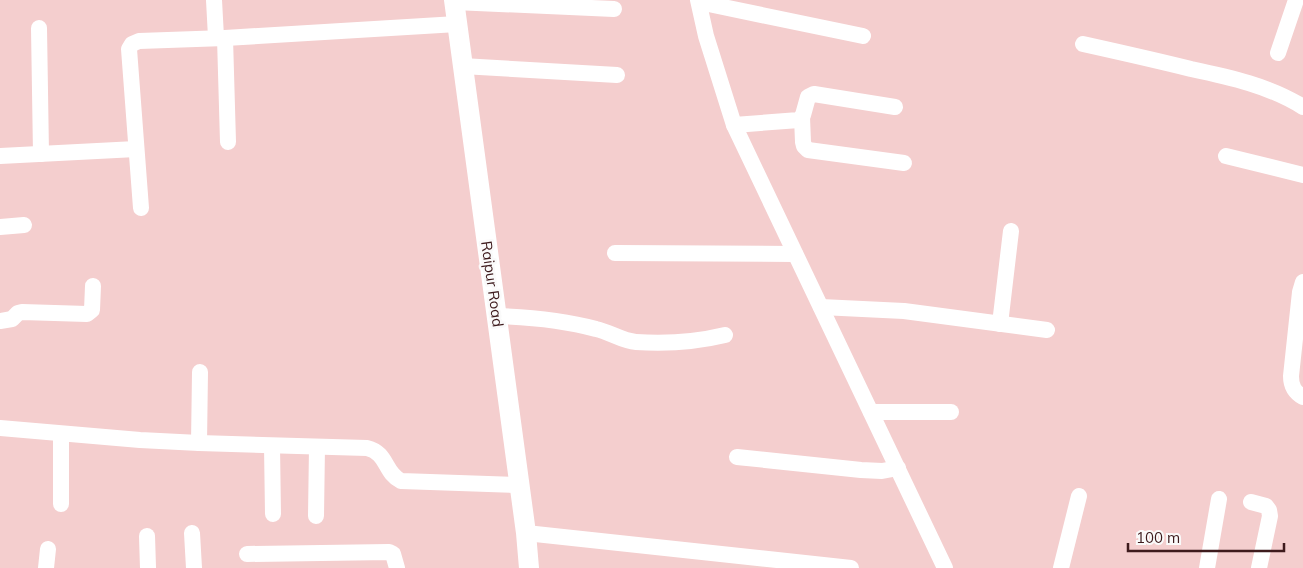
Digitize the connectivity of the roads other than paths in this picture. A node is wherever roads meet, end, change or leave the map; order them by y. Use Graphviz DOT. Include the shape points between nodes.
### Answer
graph roads {
  1 [pos="214,0"];
  2 [pos="1296,0"];
  3 [pos="454,1"];
  4 [pos="698,1"];
  5 [pos="614,9"];
  6 [pos="456,24"];
  7 [pos="40,28"];
  8 [pos="863,36"];
  9 [pos="221,38"];
  10 [pos="1082,44"];
  11 [pos="1278,53"];
  12 [pos="462,66"];
  13 [pos="617,75"];
  14 [pos="895,107"];
  15 [pos="1303,107"];
  16 [pos="802,117"];
  17 [pos="734,126"];
  18 [pos="228,142"];
  19 [pos="136,149"];
  20 [pos="41,154"];
  21 [pos="0,156"];
  22 [pos="1226,156"];
  23 [pos="904,163"];
  24 [pos="1303,175"];
  25 [pos="141,208"];
  26 [pos="24,225"];
  27 [pos="0,227"];
  28 [pos="1011,231"];
  29 [pos="615,253"];
  30 [pos="795,254"];
  31 [pos="1303,282"];
  32 [pos="93,286"];
  33 [pos="821,307"];
  34 [pos="496,316"];
  35 [pos="0,321"];
  36 [pos="1000,324"];
  37 [pos="1047,330"];
  38 [pos="724,335"];
  39 [pos="200,372"];
  40 [pos="1303,397"];
  41 [pos="871,412"];
  42 [pos="951,412"];
  43 [pos="0,428"];
  44 [pos="61,434"];
  45 [pos="199,443"];
  46 [pos="272,446"];
  47 [pos="317,447"];
  48 [pos="737,457"];
  49 [pos="898,468"];
  50 [pos="519,484"];
  51 [pos="1079,496"];
  52 [pos="1219,499"];
  53 [pos="1251,502"];
  54 [pos="61,504"];
  55 [pos="273,514"];
  56 [pos="316,516"];
  57 [pos="192,533"];
  58 [pos="526,533"];
  59 [pos="147,536"];
  60 [pos="48,549"];
  61 [pos="247,554"];
  62 [pos="789,565"];
  63 [pos="46,568"];
  64 [pos="148,568"];
  65 [pos="194,568"];
  66 [pos="397,568"];
  67 [pos="529,568"];
  68 [pos="850,568"];
  69 [pos="945,568"];
  70 [pos="1061,568"];
  71 [pos="1207,568"];
  72 [pos="1259,568"];
  1 -- 9 [label="street"];
  2 -- 11 [label="street"];
  3 -- 5 [label="street"];
  3 -- 6 [label="main road, Raipur Road"];
  4 -- 8 [label="street"];
  4 -- 17 [label="street"];
  6 -- 9 [label="street"];
  6 -- 12 [label="main road, Raipur Road"];
  7 -- 20 [label="street"];
  9 -- 18 [label="street"];
  9 -- 19 [label="street" via="139,41 130,46"];
  10 -- 15 [label="street" via="1220,75 1263,88"];
  12 -- 13 [label="street"];
  12 -- 34 [label="main road, Raipur Road"];
  14 -- 16 [label="street" via="814,94 808,96"];
  16 -- 17 [label="street" via="794,121"];
  16 -- 23 [label="street" via="803,142 808,150"];
  17 -- 30 [label="street"];
  19 -- 20 [label="street"];
  19 -- 25 [label="street"];
  20 -- 21 [label="street"];
  22 -- 24 [label="street"];
  26 -- 27 [label="street"];
  28 -- 36 [label="street"];
  29 -- 30 [label="street"];
  30 -- 33 [label="street"];
  31 -- 40 [label="street" via="1291,382 1295,392"];
  32 -- 35 [label="street" via="92,310 87,314 22,312 12,319"];
  33 -- 36 [label="street" via="904,311"];
  33 -- 41 [label="street"];
  34 -- 38 [label="street" via="554,320 636,342 696,341"];
  34 -- 50 [label="main road, Raipur Road"];
  36 -- 37 [label="street"];
  39 -- 45 [label="street"];
  41 -- 42 [label="street"];
  41 -- 49 [label="street"];
  43 -- 44 [label="street"];
  44 -- 45 [label="street"];
  44 -- 54 [label="street"];
  45 -- 46 [label="street"];
  46 -- 47 [label="street"];
  46 -- 55 [label="street"];
  47 -- 50 [label="street" via="372,449 377,451 394,476 406,482"];
  47 -- 56 [label="street"];
  48 -- 49 [label="street" via="861,470"];
  49 -- 69 [label="street"];
  50 -- 58 [label="main road, Raipur Road"];
  51 -- 70 [label="street"];
  52 -- 71 [label="street"];
  53 -- 72 [label="street" via="1266,506 1270,516"];
  57 -- 65 [label="street"];
  58 -- 62 [label="street"];
  58 -- 67 [label="main road, Raipur Road"];
  59 -- 64 [label="street"];
  60 -- 63 [label="street"];
  61 -- 66 [label="street" via="389,552 393,554"];
  62 -- 68 [label="street"];
}
